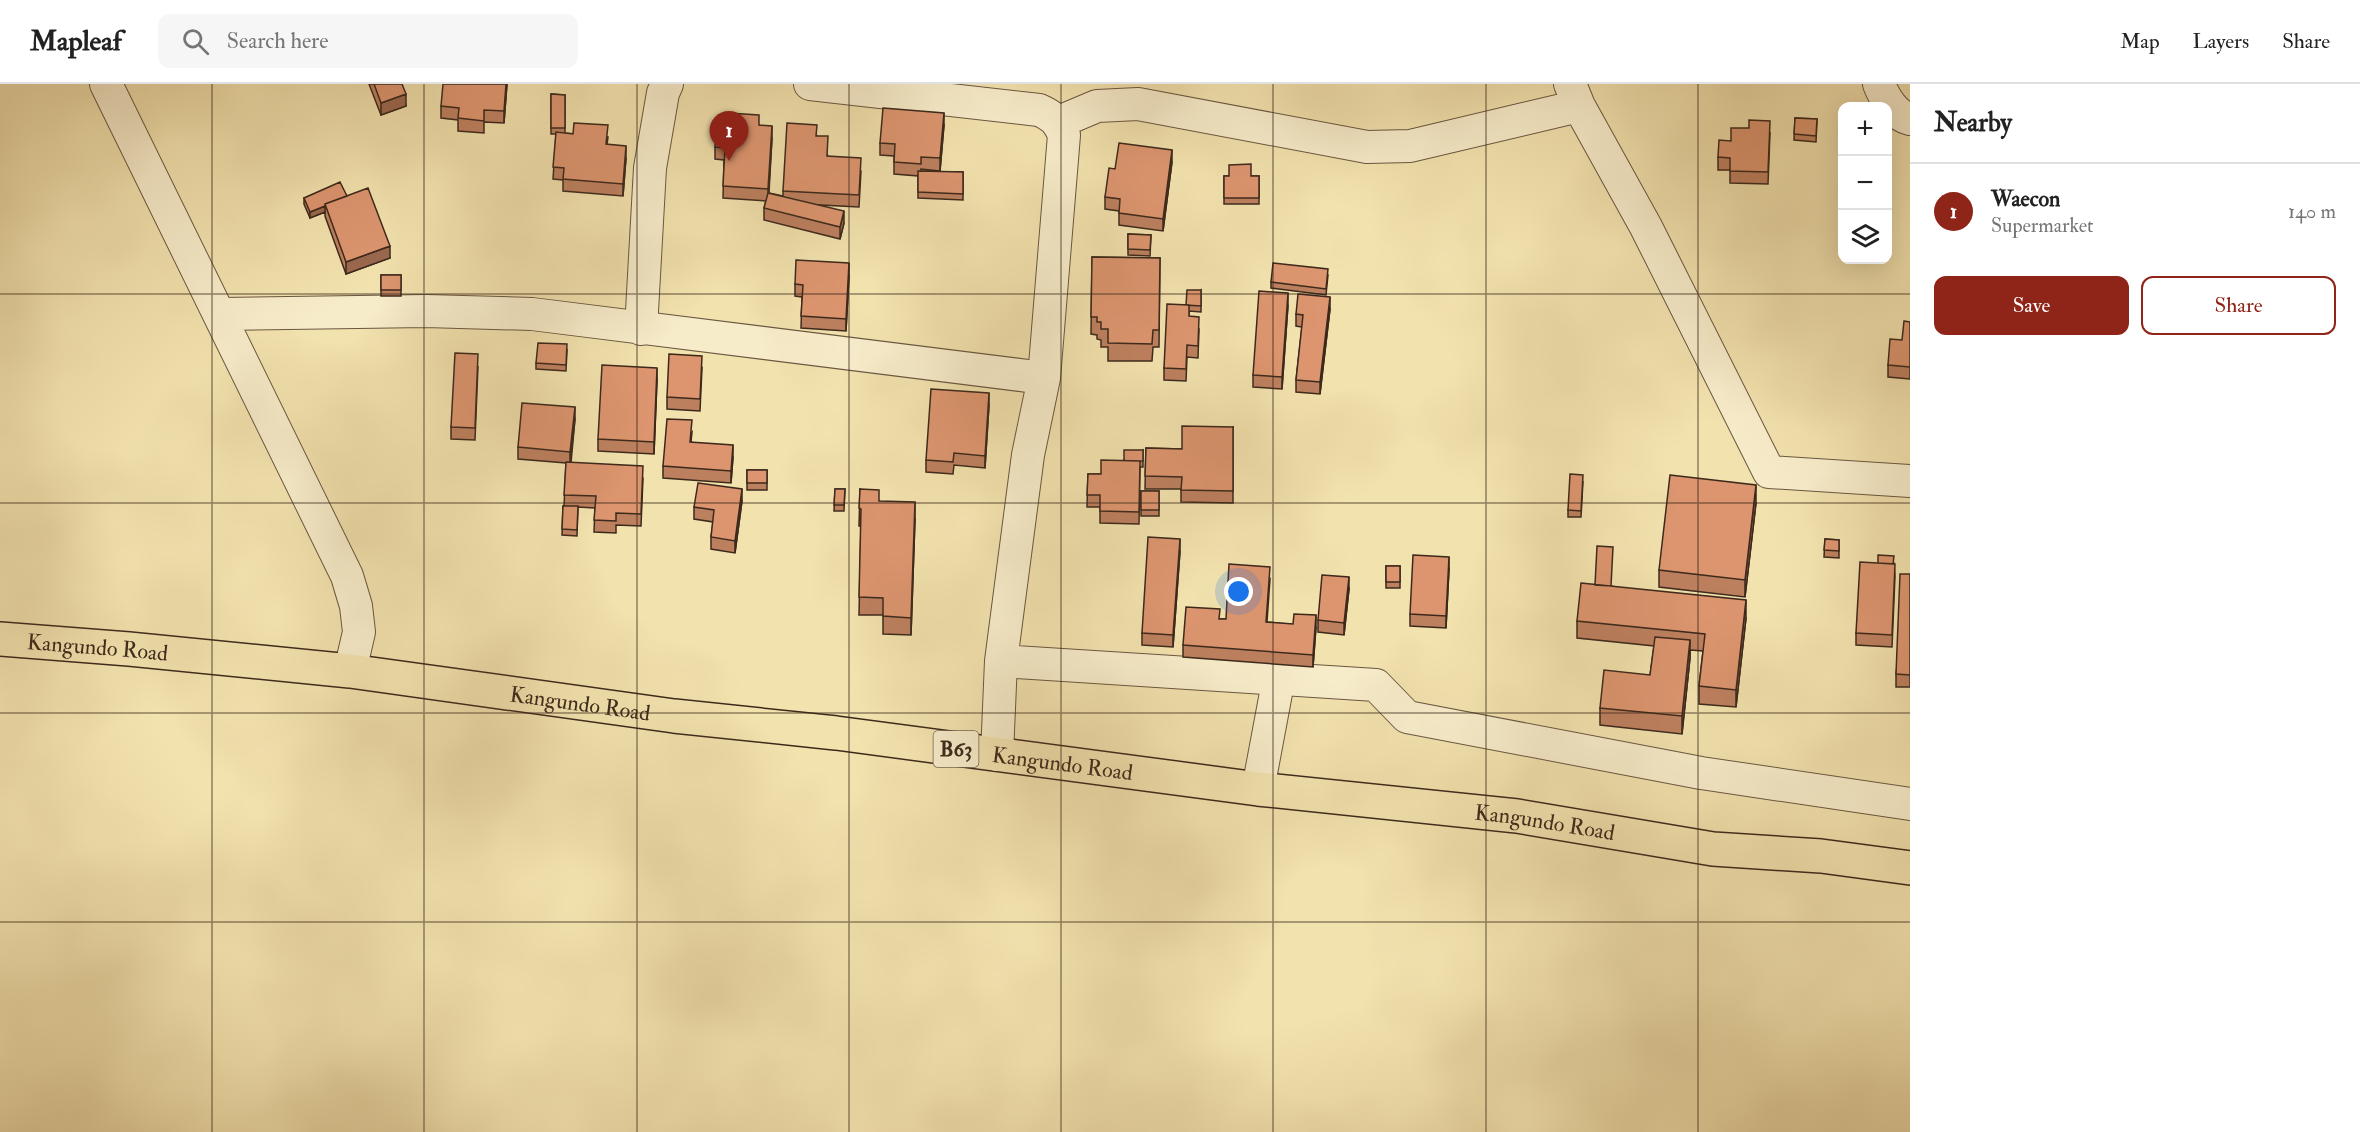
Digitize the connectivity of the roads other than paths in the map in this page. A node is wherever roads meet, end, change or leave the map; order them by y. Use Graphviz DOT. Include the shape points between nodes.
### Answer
graph roads {
  1 [pos="106,84"];
  2 [pos="667,84"];
  3 [pos="810,84"];
  4 [pos="1880,84"];
  5 [pos="1575,95"];
  6 [pos="1910,119"];
  7 [pos="1059,122"];
  8 [pos="220,314"];
  9 [pos="641,328"];
  10 [pos="1044,378"];
  11 [pos="1910,481"];
  12 [pos="0,639"];
  13 [pos="1001,661"];
  14 [pos="350,671"];
  15 [pos="1279,677"];
  16 [pos="997,754"];
  17 [pos="1258,789"];
  18 [pos="1910,804"];
  19 [pos="1910,868"];
  1 -- 8 [label="street"];
  2 -- 9 [label="street" via="651,168"];
  3 -- 7 [label="street" via="1039,110"];
  4 -- 6 [label="street" via="1902,118"];
  5 -- 7 [label="street" via="1410,146 1368,147 1138,104 1097,106"];
  5 -- 11 [label="street" via="1769,472"];
  7 -- 10 [label="street" via="1064,135"];
  8 -- 9 [label="street" via="532,314"];
  8 -- 14 [label="street" via="347,576 359,632"];
  9 -- 10 [label="street"];
  10 -- 13 [label="street" via="1028,455"];
  12 -- 14 [label="highway, Kangundo Road / B63"];
  13 -- 15 [label="street"];
  13 -- 16 [label="street"];
  14 -- 16 [label="highway, Kangundo Road / B63" via="674,716"];
  15 -- 17 [label="street"];
  15 -- 18 [label="street" via="1376,685 1407,717 1470,730 1701,773"];
  16 -- 17 [label="highway, Kangundo Road / B63"];
  17 -- 19 [label="highway, Kangundo Road / B63" via="1516,816 1713,849 1821,856"];
}
